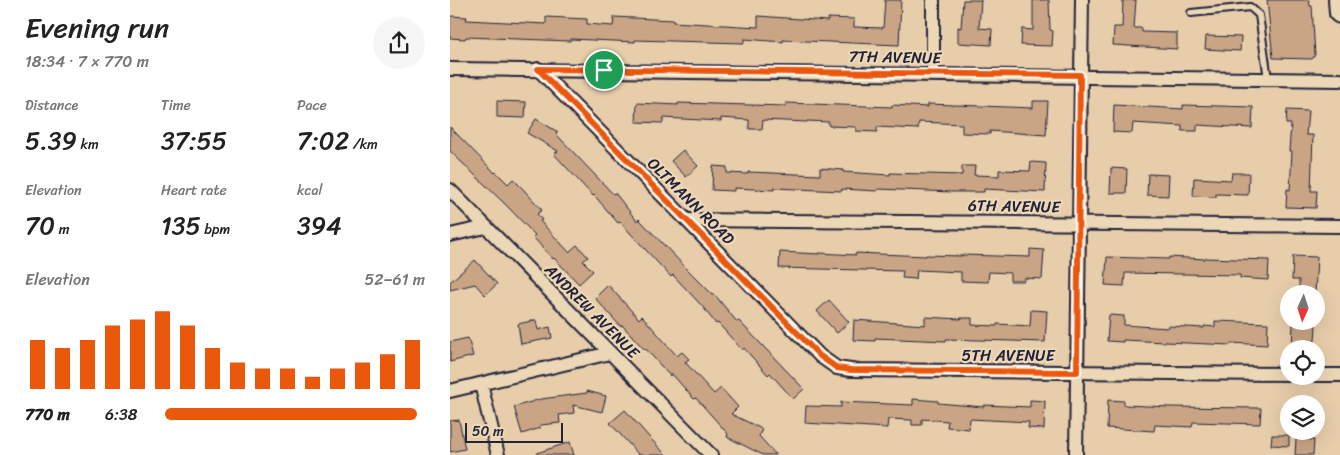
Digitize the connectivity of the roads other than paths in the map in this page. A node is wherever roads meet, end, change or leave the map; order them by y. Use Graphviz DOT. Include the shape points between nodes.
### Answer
graph roads {
  1 [pos="933,0"];
  2 [pos="1082,0"];
  3 [pos="1339,0"];
  4 [pos="1191,13"];
  5 [pos="1340,13"];
  6 [pos="450,69"];
  7 [pos="538,69"];
  8 [pos="933,74"];
  9 [pos="1080,75"];
  10 [pos="1268,79"];
  11 [pos="1340,80"];
  12 [pos="450,190"];
  13 [pos="687,220"];
  14 [pos="1079,224"];
  15 [pos="1340,226"];
  16 [pos="486,227"];
  17 [pos="450,235"];
  18 [pos="610,353"];
  19 [pos="820,356"];
  20 [pos="1077,372"];
  21 [pos="1280,374"];
  22 [pos="1325,375"];
  23 [pos="1340,375"];
  24 [pos="481,384"];
  25 [pos="450,391"];
  26 [pos="498,455"];
  27 [pos="711,455"];
  28 [pos="1076,455"];
  1 -- 8 [label="street"];
  2 -- 9 [label="street"];
  3 -- 5 [label="main road"];
  4 -- 10 [label="lane" via="1250,7 1259,15"];
  6 -- 7 [label="street, 7TH AVENUE"];
  7 -- 8 [label="street, 7TH AVENUE"];
  7 -- 13 [label="street, OLTMANN ROAD"];
  8 -- 9 [label="street, 7TH AVENUE"];
  9 -- 10 [label="street, 7TH AVENUE"];
  9 -- 14 [label="street"];
  10 -- 11 [label="street, 7TH AVENUE"];
  12 -- 16 [label="street, ANDREW AVENUE"];
  13 -- 14 [label="street, 6TH AVENUE"];
  13 -- 19 [label="street, OLTMANN ROAD"];
  14 -- 15 [label="street, 6TH AVENUE"];
  14 -- 20 [label="street"];
  16 -- 17 [label="street"];
  16 -- 18 [label="street, ANDREW AVENUE"];
  18 -- 24 [label="street"];
  18 -- 27 [label="street, ANDREW AVENUE"];
  19 -- 20 [label="street, 5TH AVENUE" via="837,368 851,370"];
  20 -- 21 [label="street, 5TH AVENUE"];
  20 -- 28 [label="street"];
  22 -- 23 [label="street"];
  24 -- 25 [label="street"];
  24 -- 26 [label="street"];
}
